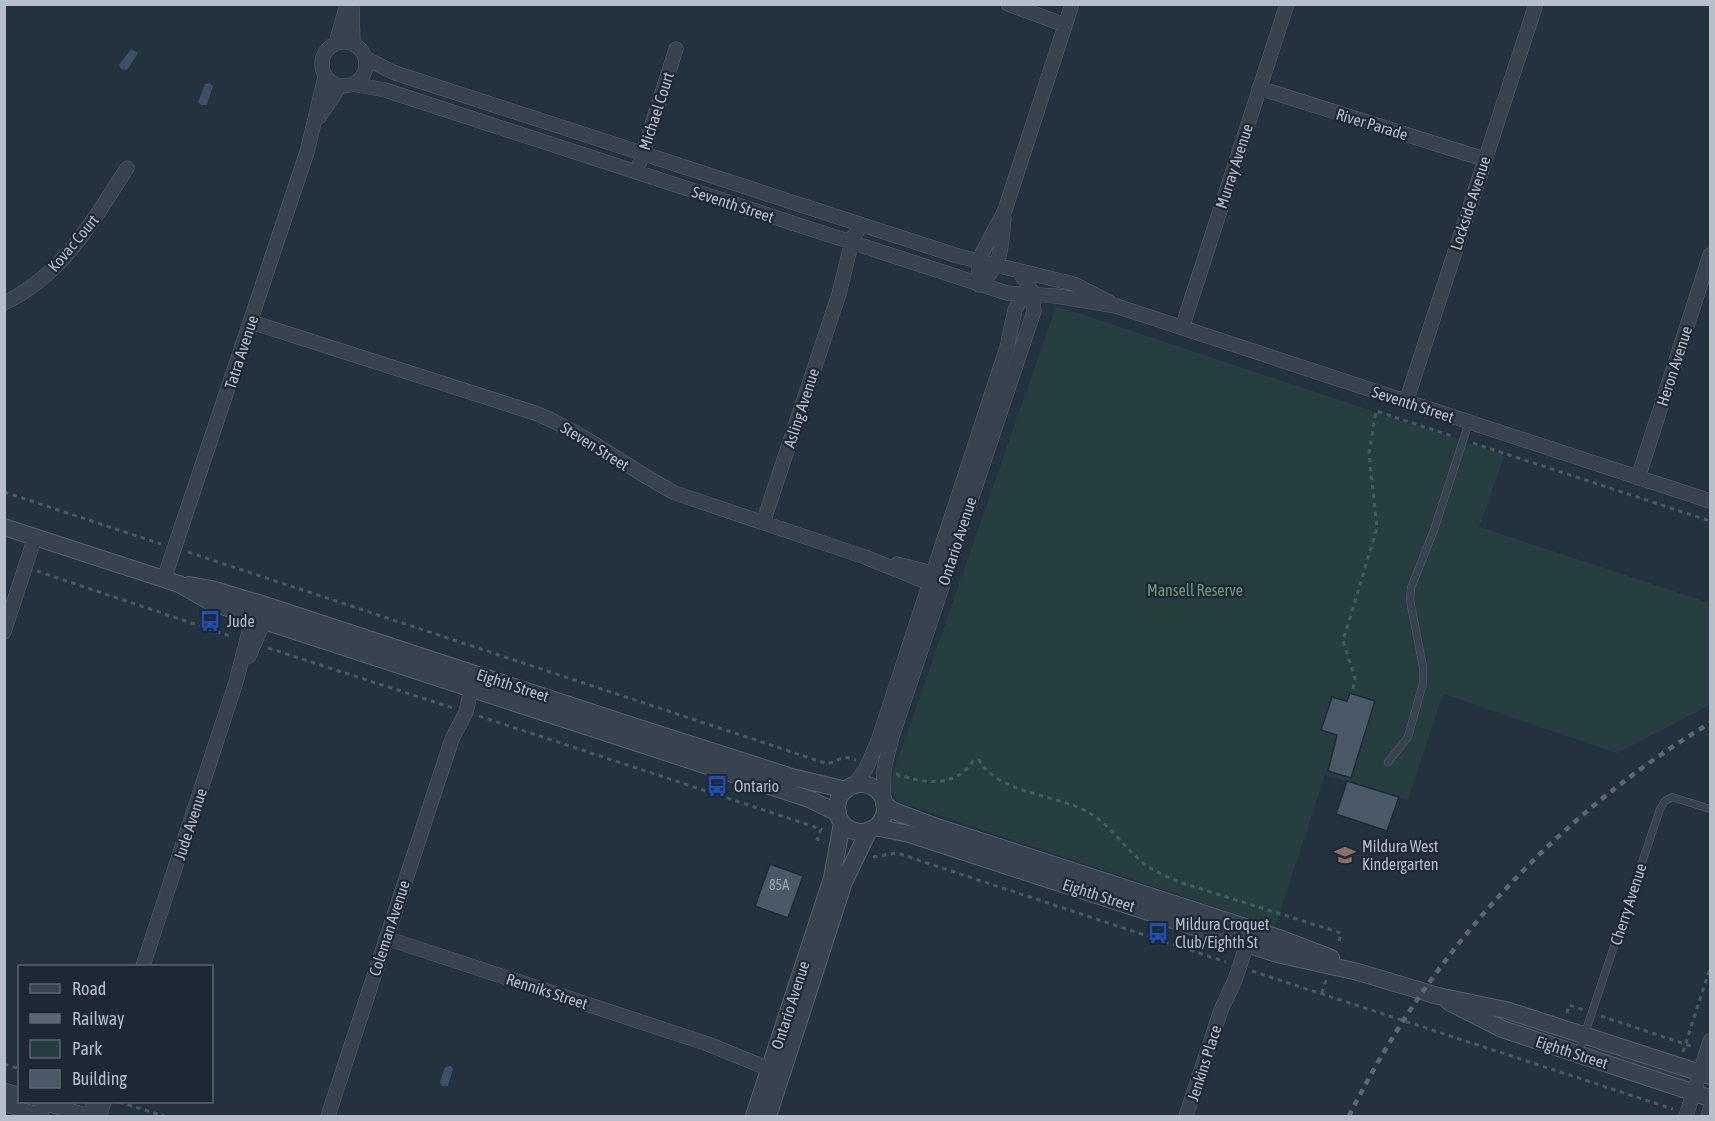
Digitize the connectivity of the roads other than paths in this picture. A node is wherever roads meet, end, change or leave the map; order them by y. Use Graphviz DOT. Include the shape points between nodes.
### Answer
graph roads {
  1 [pos="347,4"];
  2 [pos="352,4"];
  3 [pos="1008,4"];
  4 [pos="1072,4"];
  5 [pos="1287,4"];
  6 [pos="1536,4"];
  7 [pos="1065,25"];
  8 [pos="336,43"];
  9 [pos="353,44"];
  10 [pos="676,50"];
  11 [pos="365,58"];
  12 [pos="325,77"];
  13 [pos="347,85"];
  14 [pos="1259,88"];
  15 [pos="315,124"];
  16 [pos="643,153"];
  17 [pos="1484,159"];
  18 [pos="127,168"];
  19 [pos="637,173"];
  20 [pos="1005,210"];
  21 [pos="862,225"];
  22 [pos="856,244"];
  23 [pos="1710,255"];
  24 [pos="979,262"];
  25 [pos="996,266"];
  26 [pos="1019,270"];
  27 [pos="1046,276"];
  28 [pos="979,285"];
  29 [pos="1028,293"];
  30 [pos="4,303"];
  31 [pos="1116,306"];
  32 [pos="251,322"];
  33 [pos="1182,328"];
  34 [pos="1406,402"];
  35 [pos="1469,422"];
  36 [pos="1638,478"];
  37 [pos="1710,501"];
  38 [pos="764,523"];
  39 [pos="4,527"];
  40 [pos="35,537"];
  41 [pos="930,578"];
  42 [pos="172,581"];
  43 [pos="943,584"];
  44 [pos="260,614"];
  45 [pos="4,632"];
  46 [pos="470,682"];
  47 [pos="1388,762"];
  48 [pos="850,788"];
  49 [pos="883,801"];
  50 [pos="1710,809"];
  51 [pos="840,818"];
  52 [pos="872,829"];
  53 [pos="386,938"];
  54 [pos="1242,942"];
  55 [pos="143,965"];
  56 [pos="1358,972"];
  57 [pos="1438,996"];
  58 [pos="1584,1035"];
  59 [pos="1710,1041"];
  60 [pos="1578,1054"];
  61 [pos="771,1064"];
  62 [pos="1705,1074"];
  63 [pos="1693,1092"];
  64 [pos="1710,1098"];
  65 [pos="47,1103"];
  66 [pos="4,1104"];
  67 [pos="1710,1109"];
  68 [pos="42,1116"];
  69 [pos="89,1116"];
  70 [pos="328,1116"];
  71 [pos="754,1116"];
  72 [pos="768,1116"];
  73 [pos="1186,1116"];
  74 [pos="1686,1116"];
  75 [pos="1708,1116"];
  1 -- 8 [label="street"];
  2 -- 9 [label="street"];
  3 -- 7 [label="street"];
  4 -- 7 [label="street"];
  5 -- 14 [label="street, Murray Avenue"];
  6 -- 17 [label="street, Lockside Avenue"];
  7 -- 20 [label="street"];
  8 -- 9 [label="street"];
  8 -- 12 [label="street" via="321,60"];
  9 -- 11 [label="street"];
  10 -- 16 [label="street, Michael Court"];
  11 -- 13 [label="street" via="365,70"];
  11 -- 16 [label="street, Seventh Street" via="395,73"];
  12 -- 13 [label="street"];
  12 -- 15 [label="street, Tatra Avenue"];
  13 -- 15 [label="street, Tatra Avenue"];
  13 -- 19 [label="street, Seventh Street" via="386,90"];
  14 -- 17 [label="street, River Parade"];
  14 -- 33 [label="street, Murray Avenue"];
  15 -- 32 [label="street, Tatra Avenue"];
  16 -- 19 [label="street, Michael Court"];
  16 -- 21 [label="street, Seventh Street"];
  17 -- 34 [label="street, Lockside Avenue"];
  18 -- 30 [label="street, Kovac Court" via="68,255 30,288"];
  19 -- 22 [label="street, Seventh Street"];
  20 -- 24 [label="street"];
  20 -- 25 [label="street"];
  21 -- 22 [label="street, Asling Avenue"];
  21 -- 24 [label="street, Seventh Street"];
  22 -- 28 [label="street, Seventh Street"];
  22 -- 38 [label="street, Asling Avenue"];
  23 -- 36 [label="street, Heron Avenue"];
  24 -- 25 [label="street, Seventh Street"];
  24 -- 28 [label="street"];
  25 -- 26 [label="street, Seventh Street"];
  25 -- 28 [label="street"];
  26 -- 27 [label="street, Seventh Street"];
  26 -- 29 [label="street"];
  27 -- 29 [label="street"];
  27 -- 31 [label="street, Seventh Street" via="1092,291"];
  28 -- 29 [label="street, Seventh Street"];
  29 -- 31 [label="street, Seventh Street"];
  29 -- 41 [label="street, Ontario Avenue" via="1015,310"];
  29 -- 43 [label="street, Ontario Avenue" via="1034,311"];
  31 -- 33 [label="street, Seventh Street"];
  32 -- 38 [label="street, Steven Street" via="556,422 675,493"];
  32 -- 42 [label="street, Tatra Avenue" via="176,548"];
  33 -- 34 [label="street, Seventh Street"];
  34 -- 35 [label="street, Seventh Street"];
  35 -- 36 [label="street, Seventh Street"];
  35 -- 47 [label="lane" via="1412,588 1410,600 1423,683 1408,737"];
  36 -- 37 [label="street, Seventh Street"];
  38 -- 41 [label="street, Steven Street"];
  39 -- 40 [label="street, Eighth Street"];
  40 -- 42 [label="street, Eighth Street"];
  40 -- 45 [label="street"];
  41 -- 43 [label="street"];
  41 -- 48 [label="street, Ontario Avenue" via="869,764"];
  42 -- 44 [label="street, Eighth Street" via="209,601"];
  43 -- 49 [label="street, Ontario Avenue" via="884,769"];
  44 -- 46 [label="street, Eighth Street"];
  44 -- 55 [label="street, Jude Avenue"];
  46 -- 48 [label="street, Eighth Street" via="792,777"];
  46 -- 51 [label="street, Eighth Street" via="809,799"];
  46 -- 53 [label="street, Coleman Avenue"];
  48 -- 49 [label="street" via="874,788"];
  48 -- 51 [label="street" via="839,800"];
  49 -- 52 [label="street" via="883,817"];
  49 -- 56 [label="street, Eighth Street" via="894,811 934,826 1279,938"];
  50 -- 58 [label="lane, Cherry Avenue" via="1672,797 1660,809"];
  51 -- 52 [label="street" via="855,831"];
  51 -- 61 [label="street, Ontario Avenue" via="840,847"];
  52 -- 54 [label="street, Eighth Street" via="917,837"];
  52 -- 72 [label="street, Ontario Avenue" via="856,853"];
  53 -- 61 [label="street, Renniks Street"];
  53 -- 70 [label="street, Coleman Avenue"];
  54 -- 56 [label="street, Eighth Street"];
  54 -- 73 [label="street, Jenkins Place"];
  56 -- 57 [label="street, Eighth Street"];
  57 -- 58 [label="street, Eighth Street" via="1506,1010"];
  57 -- 60 [label="street, Eighth Street" via="1486,1023"];
  58 -- 60 [label="lane, Cherry Avenue"];
  58 -- 62 [label="street, Eighth Street"];
  59 -- 62 [label="street"];
  60 -- 63 [label="street, Eighth Street"];
  61 -- 71 [label="street, Ontario Avenue"];
  62 -- 63 [label="street"];
  63 -- 64 [label="street, Eighth Street"];
  63 -- 74 [label="street"];
  65 -- 69 [label="street"];
  66 -- 68 [label="street"];
  67 -- 75 [label="street"];
}
